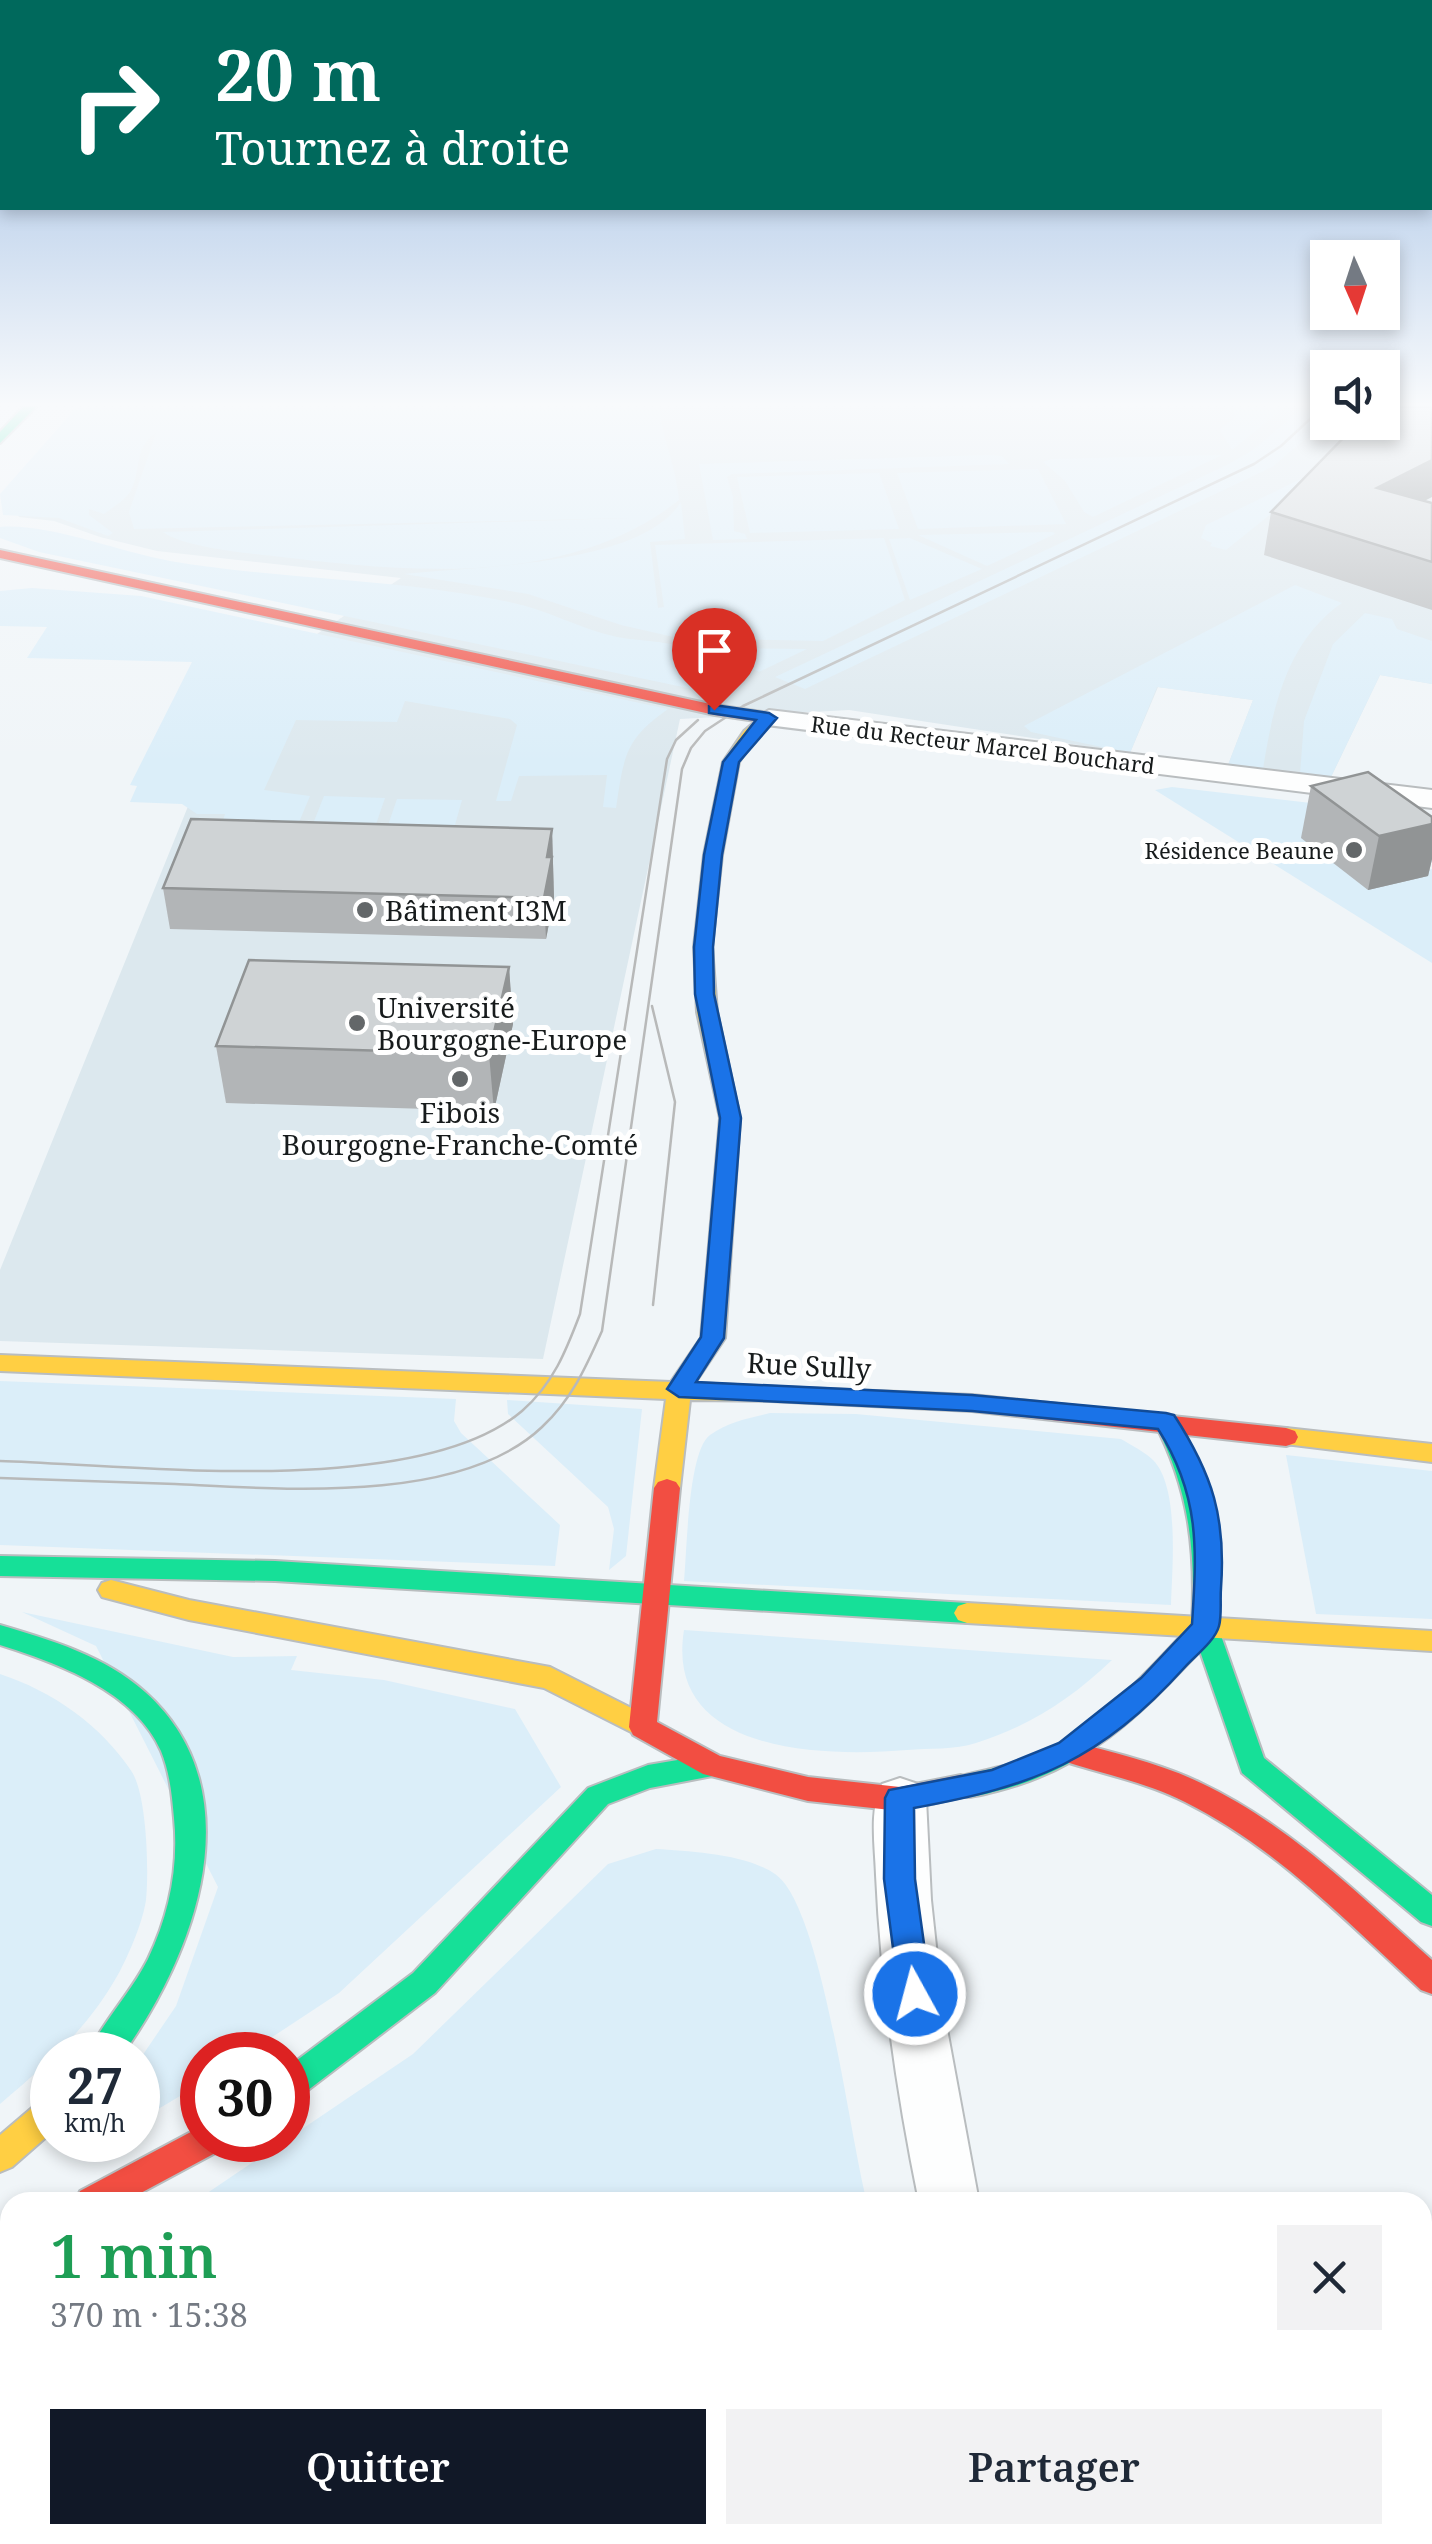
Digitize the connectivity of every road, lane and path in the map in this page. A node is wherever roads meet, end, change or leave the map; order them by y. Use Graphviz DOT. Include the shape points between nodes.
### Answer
graph roads {
  1 [pos="0,554"];
  2 [pos="20,580"];
  3 [pos="186,592"];
  4 [pos="769,718"];
  5 [pos="1432,799"];
  6 [pos="0,1363"];
  7 [pos="679,1389"];
  8 [pos="1166,1422"];
  9 [pos="1432,1452"];
  10 [pos="10,1566"];
  11 [pos="654,1594"];
  12 [pos="1205,1627"];
  13 [pos="0,1635"];
  14 [pos="1432,1641"];
  15 [pos="643,1727"];
  16 [pos="1070,1752"];
  17 [pos="713,1766"];
  18 [pos="900,1798"];
  19 [pos="1432,1913"];
  20 [pos="1432,1980"];
  21 [pos="121,2032"];
  22 [pos="310,2069"];
  23 [pos="30,2131"];
  24 [pos="180,2155"];
  25 [pos="0,2156"];
  26 [pos="111,2192"];
  27 [pos="947,2192"];
  1 -- 3 [label="main road"];
  2 -- 3 [label="main road"];
  3 -- 4 [label="main road, Rue du Recteur Marcel Bouchard"];
  4 -- 5 [label="street, Rue du Recteur Marcel Bouchard"];
  4 -- 7 [label="main road" via="731,762 713,855 704,994 730,1118 712,1338"];
  6 -- 7 [label="main road, Rue Sully"];
  7 -- 8 [label="main road, Rue Sully" via="972,1403"];
  7 -- 11 [label="main road"];
  8 -- 9 [label="main road, Rue Sully"];
  8 -- 12 [label="main road" via="1185,1452 1208,1518"];
  10 -- 11 [label="main road" via="275,1572"];
  10 -- 15 [label="main road" via="189,1610 550,1678"];
  11 -- 12 [label="main road"];
  11 -- 15 [label="main road"];
  12 -- 14 [label="main road"];
  12 -- 16 [label="main road" via="1151,1686"];
  12 -- 19 [label="main road" via="1252,1766"];
  13 -- 21 [label="main road" via="71,1657 138,1702 168,1738 192,1812 190,1890 176,1935 150,1992"];
  15 -- 17 [label="main road"];
  16 -- 18 [label="main road" via="994,1782"];
  16 -- 20 [label="main road" via="1151,1774 1229,1812"];
  17 -- 18 [label="main road" via="808,1790"];
  17 -- 22 [label="main road" via="648,1777 598,1796 424,1983"];
  18 -- 27 [label="street" via="900,1879"];
  23 -- 25 [label="main road"];
  24 -- 26 [label="main road"];
}
